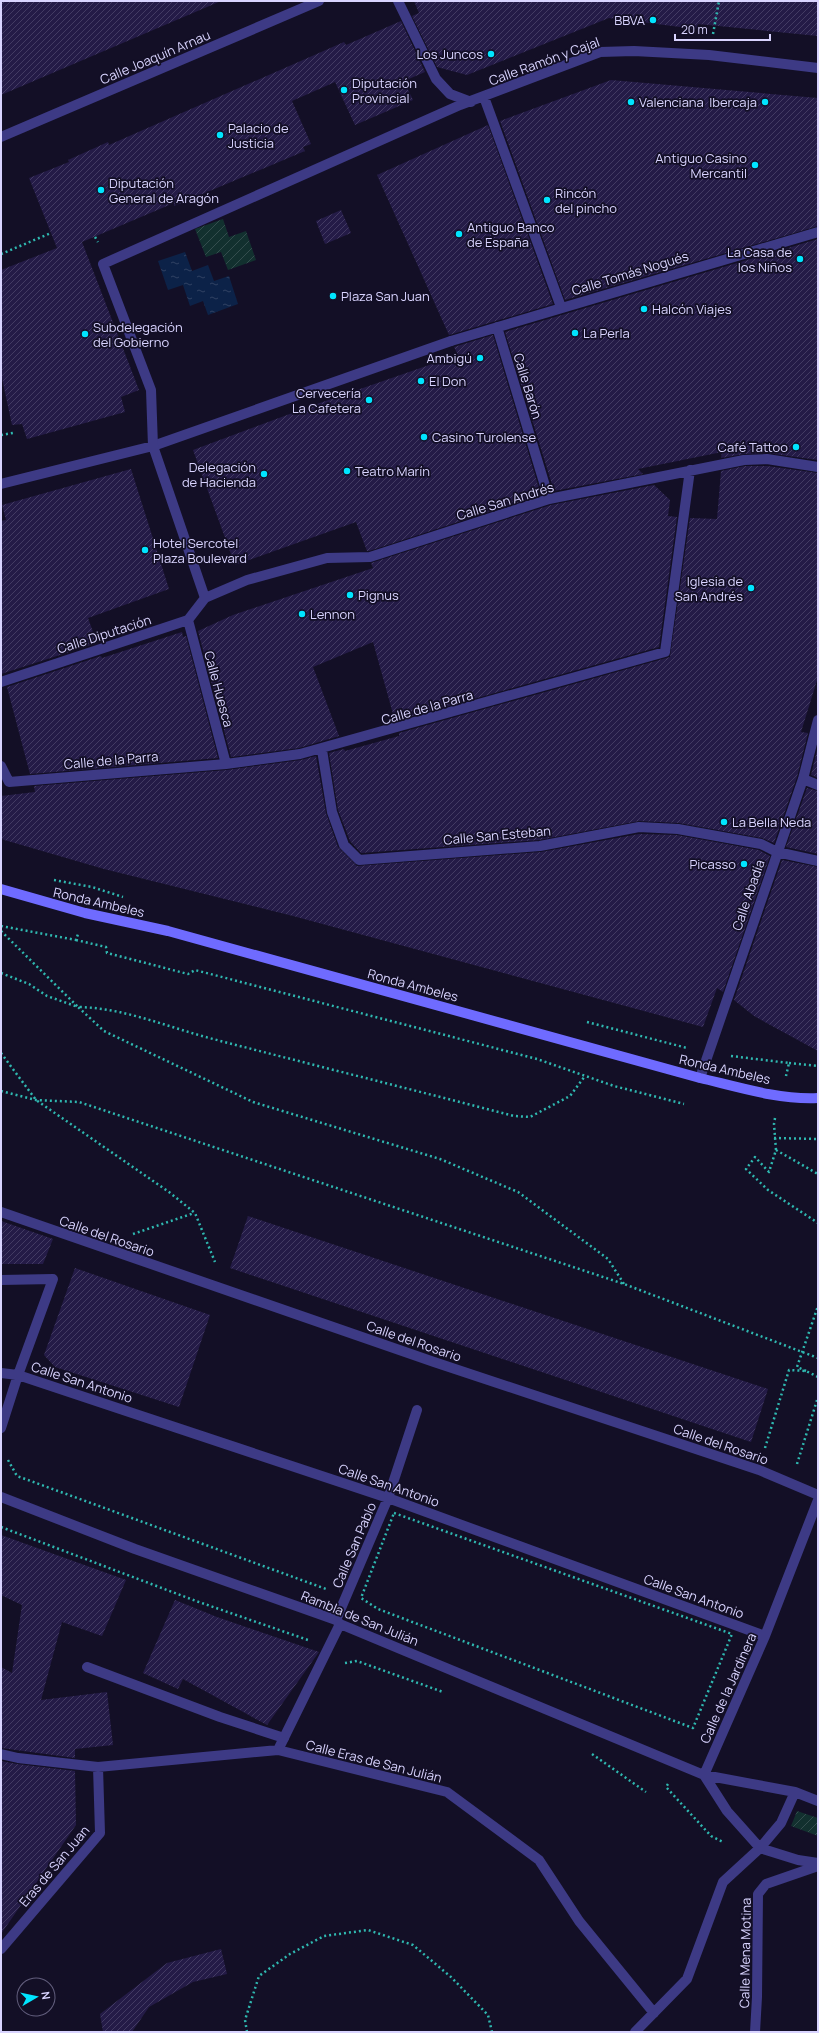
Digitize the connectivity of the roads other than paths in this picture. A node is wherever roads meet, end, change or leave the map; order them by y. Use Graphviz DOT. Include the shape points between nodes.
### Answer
graph roads {
  1 [pos="319,1"];
  2 [pos="398,1"];
  3 [pos="818,68"];
  4 [pos="484,97"];
  5 [pos="471,102"];
  6 [pos="1,137"];
  7 [pos="818,232"];
  8 [pos="561,308"];
  9 [pos="497,327"];
  10 [pos="153,446"];
  11 [pos="818,467"];
  12 [pos="690,470"];
  13 [pos="2,482"];
  14 [pos="549,499"];
  15 [pos="205,598"];
  16 [pos="188,620"];
  17 [pos="1,682"];
  18 [pos="818,720"];
  19 [pos="322,750"];
  20 [pos="226,764"];
  21 [pos="1,766"];
  22 [pos="802,779"];
  23 [pos="818,785"];
  24 [pos="777,852"];
  25 [pos="818,861"];
  26 [pos="1,889"];
  27 [pos="700,1078"];
  28 [pos="818,1098"];
  29 [pos="1,1212"];
  30 [pos="1,1280"];
  31 [pos="1,1373"];
  32 [pos="18,1375"];
  33 [pos="417,1410"];
  34 [pos="1,1428"];
  35 [pos="818,1495"];
  36 [pos="1,1498"];
  37 [pos="388,1498"];
  38 [pos="818,1500"];
  39 [pos="338,1622"];
  40 [pos="765,1636"];
  41 [pos="87,1668"];
  42 [pos="284,1738"];
  43 [pos="278,1750"];
  44 [pos="1,1754"];
  45 [pos="98,1766"];
  46 [pos="704,1775"];
  47 [pos="795,1792"];
  48 [pos="818,1801"];
  49 [pos="760,1848"];
  50 [pos="818,1865"];
  51 [pos="2,1944"];
  52 [pos="654,2013"];
  53 [pos="635,2032"];
  54 [pos="755,2032"];
  1 -- 6 [label="street, Calle Joaquín Arnau"];
  2 -- 5 [label="street" via="436,79 450,94"];
  3 -- 4 [label="street, Calle Ramón y Cajal" via="709,55 600,52"];
  4 -- 5 [label="street, Calle Ramón y Cajal"];
  4 -- 8 [label="street"];
  5 -- 10 [label="street" via="103,264 151,390"];
  7 -- 8 [label="street, Calle Tomás Nogués"];
  8 -- 9 [label="street, Calle Tomás Nogués"];
  9 -- 10 [label="street, Calle Tomás Nogués"];
  9 -- 14 [label="street, Calle Barón"];
  10 -- 13 [label="street, Calle Tomás Nogués"];
  10 -- 15 [label="street"];
  11 -- 12 [label="street, Calle San Andrés" via="767,459 744,460"];
  12 -- 14 [label="street, Calle San Andrés"];
  12 -- 19 [label="street, Calle de la Parra" via="665,652"];
  14 -- 15 [label="street, Calle San Andrés" via="370,557 327,558 247,580"];
  15 -- 16 [label="street"];
  16 -- 17 [label="street, Calle Diputación"];
  16 -- 20 [label="street, Calle Huesca"];
  18 -- 22 [label="street, Calle Abadía"];
  19 -- 20 [label="street, Calle de la Parra"];
  19 -- 24 [label="street, Calle San Esteban" via="332,812 344,845 359,860 540,846 639,827 678,829 760,844"];
  20 -- 21 [label="street, Calle de la Parra" via="9,782"];
  22 -- 23 [label="street"];
  22 -- 24 [label="street, Calle Abadía"];
  24 -- 25 [label="street, Calle San Esteban"];
  24 -- 27 [label="street, Calle Abadía"];
  26 -- 27 [label="main road, Ronda Ambeles" via="85,913 168,931"];
  27 -- 28 [label="main road, Ronda Ambeles" via="781,1096"];
  29 -- 35 [label="street, Calle del Rosario" via="434,1362 759,1470"];
  30 -- 32 [label="street" via="53,1279"];
  31 -- 32 [label="street, Calle San Antonio"];
  32 -- 34 [label="street"];
  32 -- 37 [label="street, Calle San Antonio"];
  33 -- 37 [label="street, Calle San Pablo"];
  36 -- 39 [label="street, Rambla de San Julián"];
  37 -- 39 [label="street, Calle San Pablo"];
  37 -- 40 [label="street, Calle San Antonio"];
  38 -- 40 [label="street, Calle de la Jardinera"];
  39 -- 42 [label="street"];
  39 -- 46 [label="street, Rambla de San Julián"];
  40 -- 46 [label="street, Calle de la Jardinera"];
  41 -- 42 [label="street"];
  42 -- 43 [label="street"];
  43 -- 45 [label="street, Calle Eras de San Julián"];
  43 -- 52 [label="street, Calle Eras de San Julián" via="447,1792 539,1860 579,1921"];
  44 -- 45 [label="street, Calle Eras de San Julián"];
  45 -- 51 [label="street, Eras de San Juan" via="100,1833"];
  46 -- 47 [label="street, Rambla de San Julián"];
  46 -- 49 [label="street" via="727,1811"];
  47 -- 48 [label="street, Rambla de San Julián"];
  47 -- 49 [label="street" via="781,1823"];
  49 -- 50 [label="street"];
  49 -- 52 [label="street" via="723,1882 687,1979"];
  50 -- 54 [label="street, Calle Mena Motina" via="766,1884 758,1894"];
  52 -- 53 [label="street"];
}
